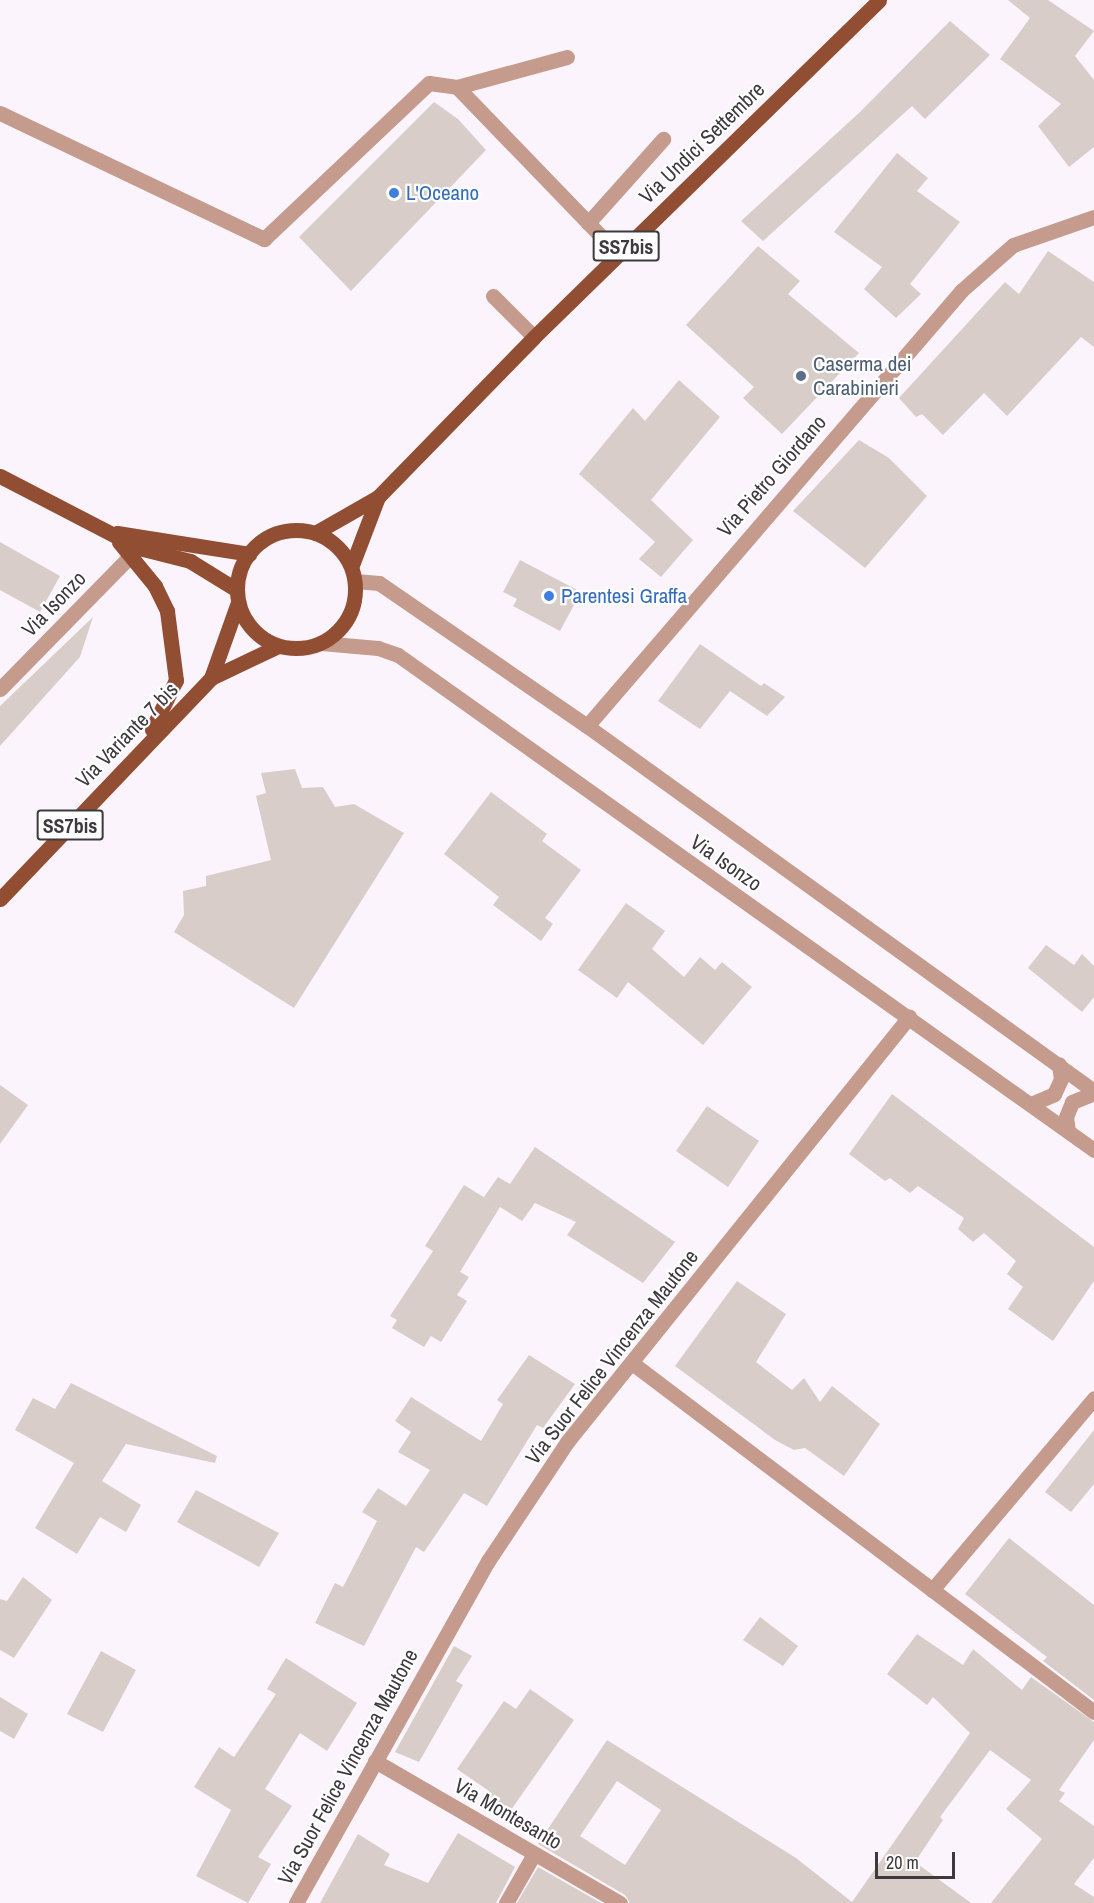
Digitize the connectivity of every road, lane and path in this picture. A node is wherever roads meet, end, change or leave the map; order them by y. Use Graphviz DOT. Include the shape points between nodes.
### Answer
graph roads {
  1 [pos="879,0"];
  2 [pos="567,57"];
  3 [pos="458,87"];
  4 [pos="0,113"];
  5 [pos="663,139"];
  6 [pos="1094,217"];
  7 [pos="588,223"];
  8 [pos="618,254"];
  9 [pos="493,296"];
  10 [pos="534,337"];
  11 [pos="0,476"];
  12 [pos="378,497"];
  13 [pos="111,533"];
  14 [pos="315,533"];
  15 [pos="135,552"];
  16 [pos="249,554"];
  17 [pos="352,565"];
  18 [pos="355,581"];
  19 [pos="238,596"];
  20 [pos="321,643"];
  21 [pos="278,646"];
  22 [pos="211,678"];
  23 [pos="0,689"];
  24 [pos="587,726"];
  25 [pos="140,750"];
  26 [pos="0,899"];
  27 [pos="909,1017"];
  28 [pos="1059,1064"];
  29 [pos="1094,1092"];
  30 [pos="1031,1104"];
  31 [pos="1068,1131"];
  32 [pos="1094,1150"];
  33 [pos="632,1363"];
  34 [pos="1094,1398"];
  35 [pos="932,1590"];
  36 [pos="1094,1712"];
  37 [pos="375,1761"];
  38 [pos="534,1854"];
  39 [pos="296,1903"];
  40 [pos="507,1903"];
  41 [pos="620,1903"];
  1 -- 8 [label="main road, Via Undici Settembre / SS7bis"];
  2 -- 3 [label="street"];
  3 -- 4 [label="street" via="429,83 264,239"];
  3 -- 7 [label="street"];
  5 -- 7 [label="street"];
  6 -- 24 [label="street, Via Pietro Giordano" via="1013,244 961,291"];
  7 -- 8 [label="street"];
  8 -- 10 [label="main road, Via Undici Settembre / SS7bis"];
  9 -- 10 [label="street"];
  10 -- 12 [label="main road, Via Undici Settembre / SS7bis"];
  11 -- 13 [label="main road"];
  12 -- 14 [label="main road, SS7bis"];
  12 -- 17 [label="main road, SS7bis"];
  13 -- 15 [label="main road"];
  13 -- 16 [label="main road"];
  14 -- 16 [label="main road" via="279,532"];
  14 -- 17 [label="main road" via="344,552"];
  15 -- 19 [label="main road" via="190,561"];
  15 -- 23 [label="street, Via Isonzo"];
  15 -- 25 [label="main road" via="167,611 176,680 170,699"];
  16 -- 19 [label="main road, SS7bis" via="240,570"];
  17 -- 18 [label="main road"];
  18 -- 20 [label="main road" via="348,618"];
  18 -- 24 [label="street, Via Isonzo" via="379,583"];
  19 -- 21 [label="main road" via="254,631"];
  19 -- 22 [label="main road, Via Variante 7 bis / SS7bis"];
  20 -- 21 [label="main road, SS7bis" via="300,648"];
  20 -- 27 [label="street, Via Isonzo" via="378,648 398,656"];
  21 -- 22 [label="main road, Via Variante 7 bis / SS7bis"];
  22 -- 25 [label="main road, Via Variante 7 bis / SS7bis"];
  24 -- 28 [label="street, Via Isonzo"];
  25 -- 26 [label="main road, Via Variante 7 bis / SS7bis"];
  27 -- 30 [label="street, Via Isonzo"];
  27 -- 33 [label="street, Via Suor Felice Vincenza Mautone"];
  28 -- 29 [label="street, Via Isonzo"];
  28 -- 30 [label="street" via="1061,1079 1054,1094"];
  29 -- 31 [label="street" via="1072,1102 1066,1117"];
  30 -- 31 [label="street, Via Isonzo"];
  31 -- 32 [label="street, Via Isonzo"];
  33 -- 35 [label="street"];
  33 -- 37 [label="street, Via Suor Felice Vincenza Mautone" via="567,1442 488,1561"];
  34 -- 35 [label="street"];
  35 -- 36 [label="street"];
  37 -- 38 [label="street, Via Montesanto"];
  37 -- 39 [label="street, Via Suor Felice Vincenza Mautone"];
  38 -- 40 [label="street"];
  38 -- 41 [label="street, Via Montesanto"];
}
